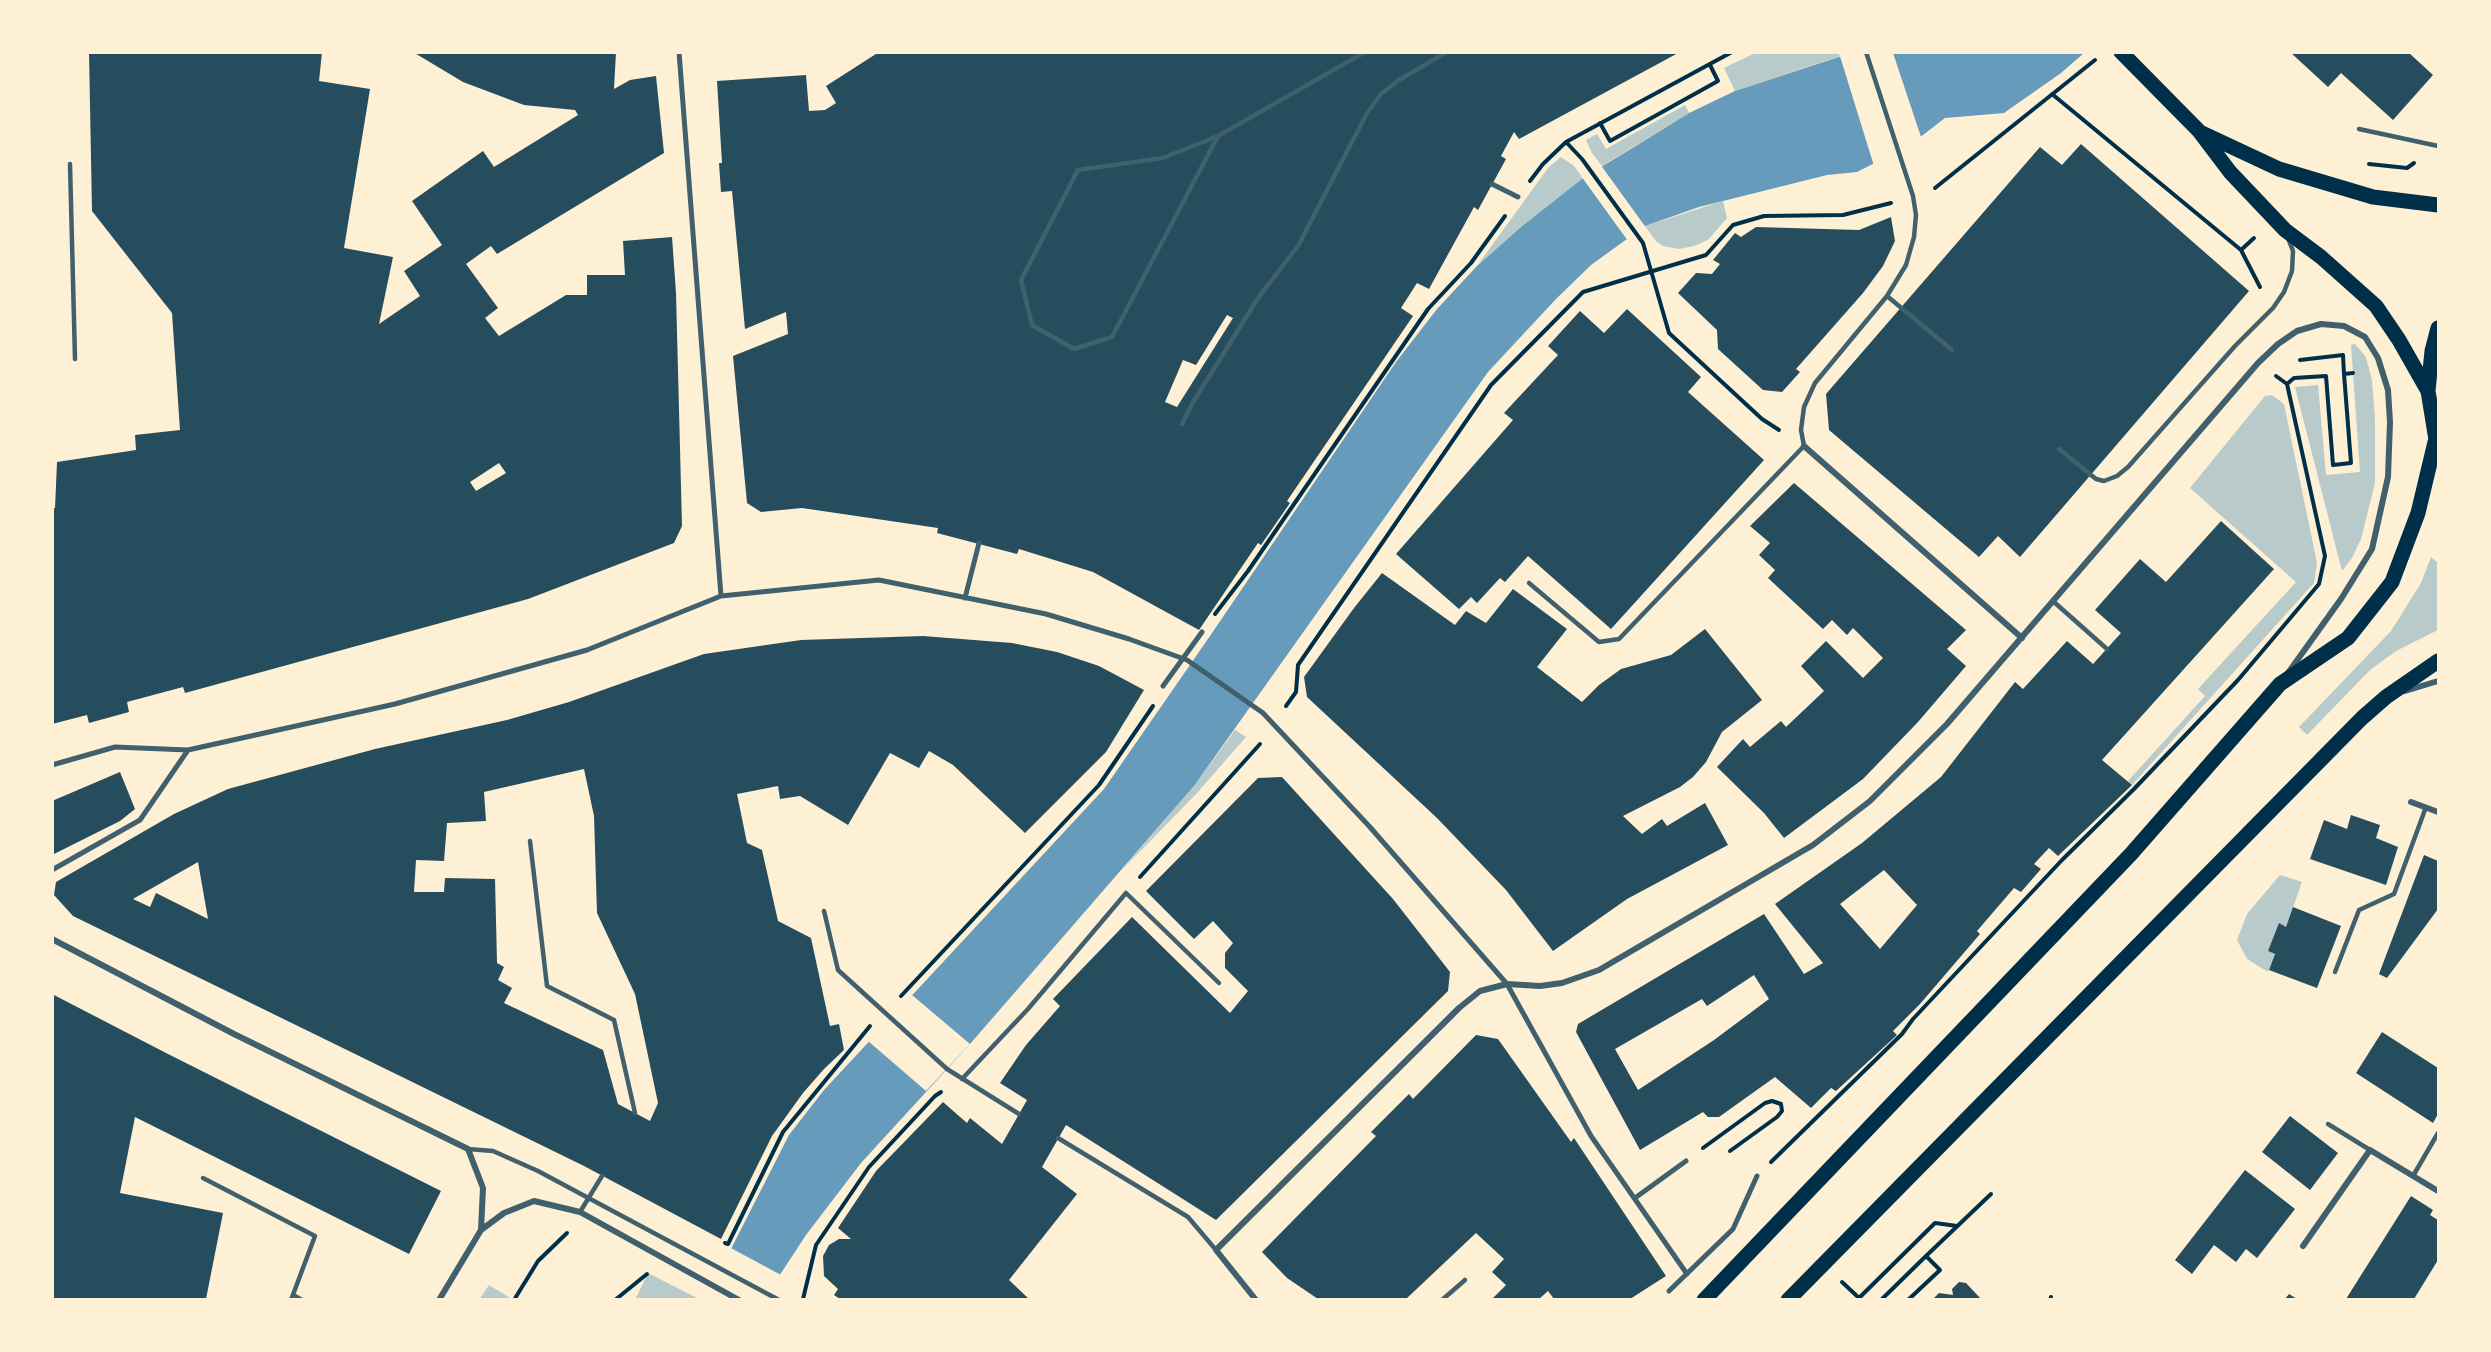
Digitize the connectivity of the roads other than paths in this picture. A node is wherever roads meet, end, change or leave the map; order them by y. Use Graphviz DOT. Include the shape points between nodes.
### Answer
graph roads {
  1 [pos="679,52"];
  2 [pos="1365,52"];
  3 [pos="1447,52"];
  4 [pos="1866,52"];
  5 [pos="2121,52"];
  6 [pos="2359,129"];
  7 [pos="2199,131"];
  8 [pos="1218,136"];
  9 [pos="2439,146"];
  10 [pos="70,164"];
  11 [pos="1492,184"];
  12 [pos="1518,197"];
  13 [pos="2439,206"];
  14 [pos="2285,230"];
  15 [pos="1887,296"];
  16 [pos="2439,328"];
  17 [pos="1952,350"];
  18 [pos="75,359"];
  19 [pos="2428,391"];
  20 [pos="1182,424"];
  21 [pos="1804,447"];
  22 [pos="2437,448"];
  23 [pos="2059,449"];
  24 [pos="979,543"];
  25 [pos="1529,583"];
  26 [pos="721,596"];
  27 [pos="965,598"];
  28 [pos="2054,602"];
  29 [pos="1202,632"];
  30 [pos="2022,638"];
  31 [pos="2107,649"];
  32 [pos="1185,659"];
  33 [pos="2439,662"];
  34 [pos="2439,681"];
  35 [pos="2280,684"];
  36 [pos="1162,686"];
  37 [pos="2386,697"];
  38 [pos="188,750"];
  39 [pos="52,765"];
  40 [pos="2411,802"];
  41 [pos="2426,807"];
  42 [pos="2439,812"];
  43 [pos="530,841"];
  44 [pos="52,870"];
  45 [pos="824,911"];
  46 [pos="52,939"];
  47 [pos="2335,972"];
  48 [pos="1220,983"];
  49 [pos="1507,984"];
  50 [pos="962,1079"];
  51 [pos="635,1113"];
  52 [pos="1019,1114"];
  53 [pos="2328,1124"];
  54 [pos="2439,1133"];
  55 [pos="1058,1138"];
  56 [pos="468,1149"];
  57 [pos="2370,1150"];
  58 [pos="1686,1161"];
  59 [pos="602,1176"];
  60 [pos="1757,1176"];
  61 [pos="2413,1176"];
  62 [pos="203,1178"];
  63 [pos="2439,1191"];
  64 [pos="589,1197"];
  65 [pos="1635,1198"];
  66 [pos="580,1212"];
  67 [pos="481,1230"];
  68 [pos="2303,1246"];
  69 [pos="1216,1250"];
  70 [pos="1687,1274"];
  71 [pos="1465,1280"];
  72 [pos="1669,1291"];
  73 [pos="292,1297"];
  74 [pos="302,1299"];
  75 [pos="439,1299"];
  76 [pos="739,1299"];
  77 [pos="779,1299"];
  78 [pos="1256,1299"];
  79 [pos="1442,1299"];
  80 [pos="1704,1299"];
  81 [pos="1788,1299"];
  1 -- 26 [label="street"];
  2 -- 8 [label="lane"];
  3 -- 20 [label="lane" via="1399,80 1381,94 1367,113 1298,246 1258,298"];
  4 -- 15 [label="lane" via="1916,215 1906,266"];
  5 -- 7 [label="main road"];
  6 -- 9 [label="lane"];
  7 -- 13 [label="main road" via="2278,169 2373,197"];
  7 -- 14 [label="main road" via="2230,172"];
  8 -- 8 [label="lane" via="1112,337 1074,349 1032,325 1021,279 1078,170 1163,158"];
  10 -- 18 [label="lane"];
  11 -- 12 [label="street"];
  14 -- 19 [label="main road" via="2376,306"];
  14 -- 23 [label="lane" via="2293,250 2292,271 2284,292 2128,467 2104,481"];
  15 -- 17 [label="lane"];
  15 -- 21 [label="lane" via="1815,383 1803,407"];
  16 -- 19 [label="main road"];
  19 -- 22 [label="main road"];
  21 -- 25 [label="lane" via="1619,639 1599,642"];
  21 -- 30 [label="street"];
  22 -- 35 [label="main road" via="2392,582 2348,638"];
  24 -- 27 [label="street"];
  26 -- 27 [label="street" via="879,580"];
  26 -- 38 [label="street" via="576,653 394,704"];
  27 -- 32 [label="street" via="1046,614"];
  28 -- 30 [label="street"];
  28 -- 31 [label="lane"];
  28 -- 35 [label="street" via="2259,363 2297,331 2321,324 2344,326 2365,337 2378,358 2388,390 2388,477 2372,549"];
  29 -- 32 [label="street"];
  30 -- 49 [label="street" via="1947,724 1870,801 1813,844 1599,970 1562,983"];
  32 -- 36 [label="street"];
  32 -- 49 [label="street" via="1263,713 1370,826"];
  33 -- 37 [label="main road"];
  34 -- 37 [label="street"];
  35 -- 80 [label="main road" via="2131,854"];
  37 -- 81 [label="main road"];
  38 -- 39 [label="street" via="115,747"];
  38 -- 44 [label="street" via="140,820"];
  40 -- 41 [label="street"];
  41 -- 42 [label="street"];
  41 -- 47 [label="lane" via="2394,894 2359,910"];
  43 -- 51 [label="lane" via="547,986 614,1020"];
  45 -- 50 [label="lane" via="838,970"];
  46 -- 56 [label="street"];
  48 -- 50 [label="lane" via="1126,893 1028,1009"];
  49 -- 65 [label="street" via="1591,1136"];
  49 -- 69 [label="street" via="1480,992 1459,1008"];
  50 -- 52 [label="lane"];
  53 -- 57 [label="lane"];
  54 -- 61 [label="lane"];
  55 -- 69 [label="lane" via="1188,1217"];
  56 -- 64 [label="lane" via="493,1151"];
  56 -- 67 [label="street" via="483,1188"];
  57 -- 61 [label="street"];
  57 -- 68 [label="street"];
  58 -- 65 [label="street"];
  59 -- 64 [label="lane"];
  60 -- 70 [label="street" via="1733,1229"];
  61 -- 63 [label="street"];
  62 -- 73 [label="lane" via="315,1236"];
  64 -- 66 [label="lane"];
  64 -- 77 [label="lane"];
  65 -- 70 [label="street"];
  66 -- 67 [label="street" via="534,1202 504,1213"];
  66 -- 76 [label="street"];
  67 -- 75 [label="street"];
  69 -- 78 [label="street"];
  70 -- 72 [label="street"];
  71 -- 79 [label="lane"];
  73 -- 74 [label="lane"];
}
